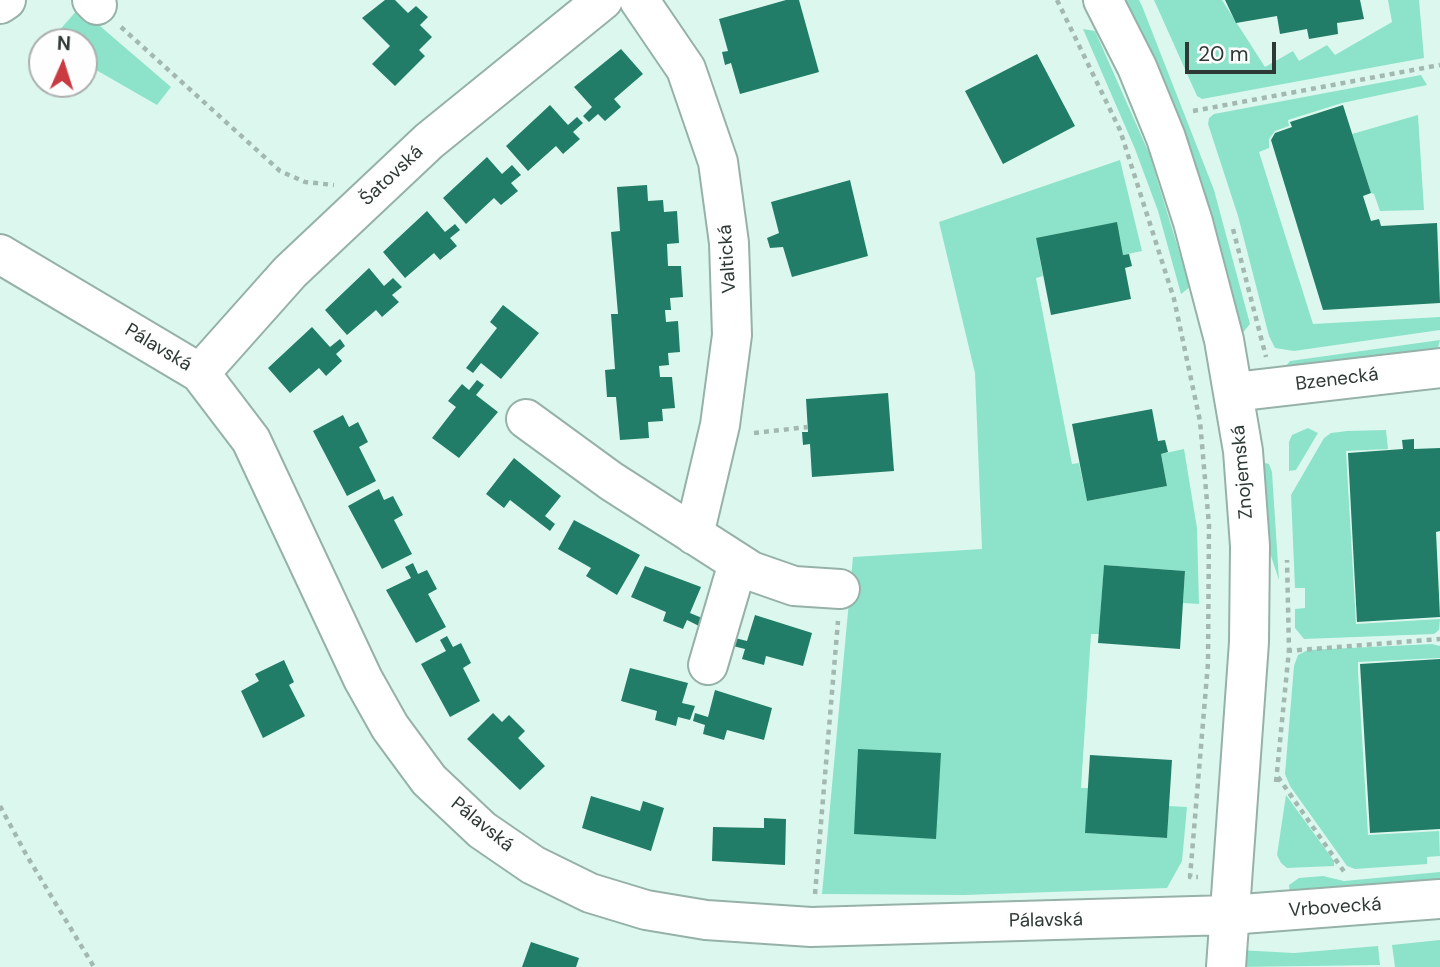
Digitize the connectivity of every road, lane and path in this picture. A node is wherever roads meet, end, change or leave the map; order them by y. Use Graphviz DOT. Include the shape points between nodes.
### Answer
graph roads {
  1 [pos="6,0"];
  2 [pos="603,0"];
  3 [pos="639,0"];
  4 [pos="1057,0"];
  5 [pos="1103,0"];
  6 [pos="95,2"];
  7 [pos="0,5"];
  8 [pos="1440,65"];
  9 [pos="1192,111"];
  10 [pos="342,185"];
  11 [pos="0,254"];
  12 [pos="1440,368"];
  13 [pos="200,373"];
  14 [pos="1234,392"];
  15 [pos="526,419"];
  16 [pos="808,427"];
  17 [pos="715,444"];
  18 [pos="694,535"];
  19 [pos="738,563"];
  20 [pos="840,589"];
  21 [pos="1440,639"];
  22 [pos="1248,653"];
  23 [pos="708,665"];
  24 [pos="1277,776"];
  25 [pos="0,806"];
  26 [pos="1357,872"];
  27 [pos="1331,873"];
  28 [pos="1345,873"];
  29 [pos="1232,878"];
  30 [pos="1440,899"];
  31 [pos="1230,915"];
  32 [pos="811,927"];
  33 [pos="94,967"];
  34 [pos="1226,967"];
  1 -- 7 [label="street"];
  2 -- 13 [label="street, Šatovská" via="429,141 290,272"];
  3 -- 17 [label="street, Valtická" via="686,69 718,162 729,243 732,335"];
  4 -- 29 [label="path" via="1120,130 1174,299 1200,421 1209,525 1208,663 1190,877"];
  5 -- 14 [label="street, Znojemská" via="1166,138 1210,283"];
  6 -- 10 [label="path" via="280,171 305,182"];
  8 -- 9 [label="path"];
  11 -- 13 [label="street, Pálavská"];
  12 -- 14 [label="street, Bzenecká"];
  13 -- 32 [label="street, Pálavská" via="251,440 390,727 429,780 482,830 533,865 590,893 646,910 706,920"];
  14 -- 22 [label="street, Znojemská" via="1250,546"];
  15 -- 18 [label="street"];
  16 -- 17 [label="path" via="751,433 747,444"];
  17 -- 18 [label="street, Valtická"];
  18 -- 19 [label="street"];
  19 -- 20 [label="street" via="794,586"];
  19 -- 23 [label="street"];
  20 -- 32 [label="path"];
  21 -- 22 [label="path"];
  22 -- 29 [label="street, Znojemská"];
  24 -- 28 [label="path"];
  25 -- 33 [label="path"];
  26 -- 28 [label="path"];
  27 -- 28 [label="path"];
  29 -- 31 [label="street, Znojemská"];
  30 -- 31 [label="street, Vrbovecká"];
  31 -- 32 [label="street, Pálavská"];
  31 -- 34 [label="street, Znojemská"];
}
